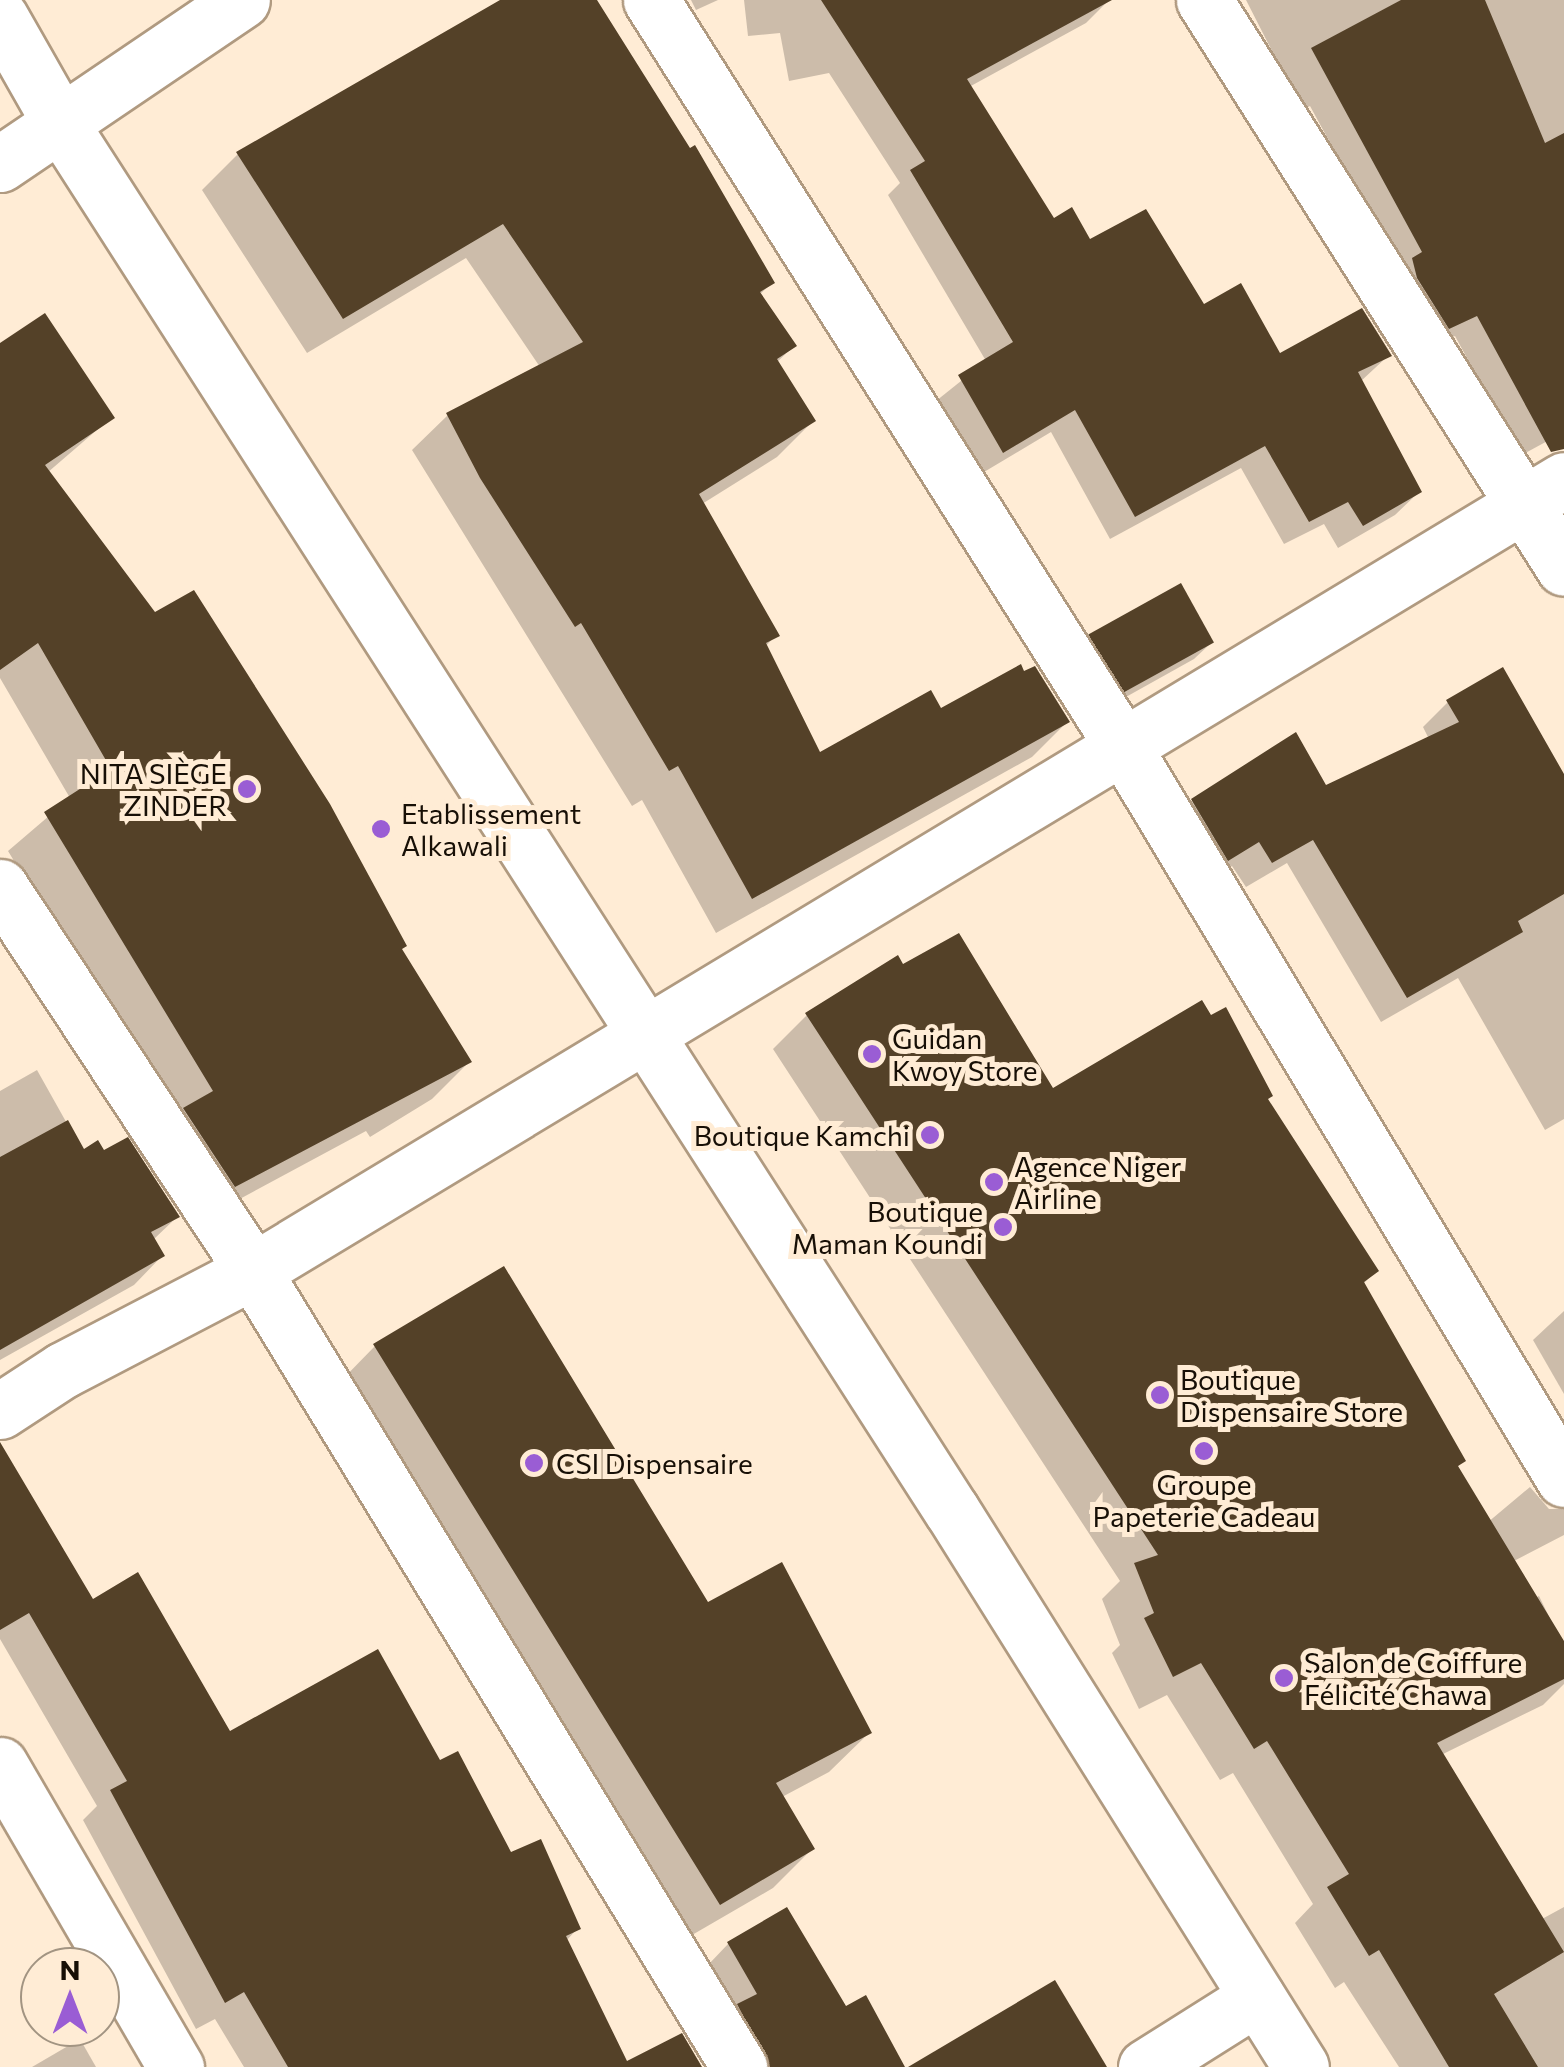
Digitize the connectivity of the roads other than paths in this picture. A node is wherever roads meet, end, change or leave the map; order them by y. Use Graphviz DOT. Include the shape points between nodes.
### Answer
graph roads {
  1 [pos="242,0"];
  2 [pos="652,0"];
  3 [pos="1204,0"];
  4 [pos="0,16"];
  5 [pos="62,126"];
  6 [pos="0,164"];
  7 [pos="1545,492"];
  8 [pos="1564,568"];
  9 [pos="1124,748"];
  10 [pos="0,887"];
  11 [pos="648,1036"];
  12 [pos="253,1271"];
  13 [pos="0,1411"];
  14 [pos="1564,1479"];
  15 [pos="0,1764"];
  16 [pos="1257,1996"];
  17 [pos="176,2067"];
  18 [pos="739,2067"];
  19 [pos="1146,2067"];
  20 [pos="1301,2067"];
  1 -- 5 [label="street"];
  2 -- 9 [label="street"];
  3 -- 7 [label="street"];
  4 -- 5 [label="street"];
  5 -- 6 [label="street"];
  5 -- 11 [label="street"];
  7 -- 8 [label="street"];
  7 -- 9 [label="street"];
  9 -- 11 [label="street"];
  9 -- 14 [label="street"];
  10 -- 12 [label="street"];
  11 -- 12 [label="street"];
  11 -- 16 [label="street"];
  12 -- 13 [label="street" via="63,1370"];
  12 -- 18 [label="street"];
  15 -- 17 [label="street"];
  16 -- 19 [label="street"];
  16 -- 20 [label="street"];
}
